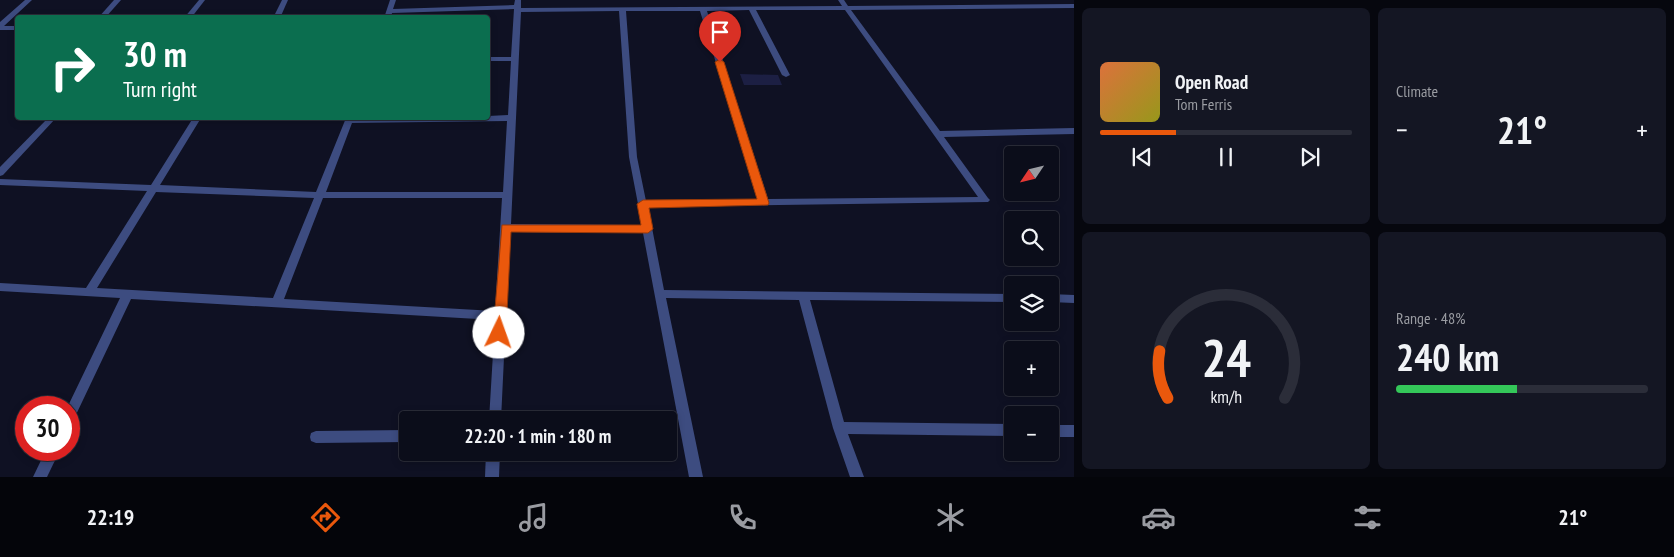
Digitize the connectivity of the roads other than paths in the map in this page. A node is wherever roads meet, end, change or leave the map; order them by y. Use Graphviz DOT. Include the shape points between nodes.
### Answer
graph roads {
  1 [pos="29,0"];
  2 [pos="118,0"];
  3 [pos="202,0"];
  4 [pos="285,0"];
  5 [pos="393,0"];
  6 [pos="926,0"];
  7 [pos="844,4"];
  8 [pos="518,6"];
  9 [pos="1074,6"];
  10 [pos="752,8"];
  11 [pos="933,8"];
  12 [pos="622,9"];
  13 [pos="703,9"];
  14 [pos="388,14"];
  15 [pos="104,15"];
  16 [pos="190,15"];
  17 [pos="278,15"];
  18 [pos="0,27"];
  19 [pos="15,28"];
  20 [pos="490,59"];
  21 [pos="515,59"];
  22 [pos="786,75"];
  23 [pos="490,118"];
  24 [pos="511,118"];
  25 [pos="50,120"];
  26 [pos="196,120"];
  27 [pos="348,120"];
  28 [pos="1074,131"];
  29 [pos="938,134"];
  30 [pos="0,173"];
  31 [pos="0,182"];
  32 [pos="153,188"];
  33 [pos="319,195"];
  34 [pos="507,195"];
  35 [pos="764,203"];
  36 [pos="643,204"];
  37 [pos="506,228"];
  38 [pos="648,229"];
  39 [pos="0,287"];
  40 [pos="89,292"];
  41 [pos="128,294"];
  42 [pos="660,294"];
  43 [pos="804,295"];
  44 [pos="1004,298"];
  45 [pos="1059,298"];
  46 [pos="1074,299"];
  47 [pos="277,303"];
  48 [pos="500,316"];
  49 [pos="79,396"];
  50 [pos="495,411"];
  51 [pos="839,428"];
  52 [pos="1004,430"];
  53 [pos="1059,431"];
  54 [pos="1074,431"];
  55 [pos="399,436"];
  56 [pos="316,437"];
  57 [pos="48,461"];
  58 [pos="493,461"];
  59 [pos="40,477"];
  60 [pos="492,477"];
  61 [pos="696,477"];
  62 [pos="857,477"];
  1 -- 18 [label="street"];
  2 -- 15 [label="street"];
  3 -- 16 [label="street"];
  4 -- 17 [label="street"];
  5 -- 14 [label="street"];
  6 -- 11 [label="street"];
  7 -- 10 [label="street"];
  7 -- 11 [label="street"];
  7 -- 29 [label="street"];
  8 -- 12 [label="street"];
  8 -- 14 [label="street"];
  8 -- 21 [label="street"];
  9 -- 11 [label="street"];
  10 -- 13 [label="street"];
  10 -- 22 [label="street"];
  12 -- 13 [label="street"];
  12 -- 36 [label="street" via="633,157"];
  13 -- 35 [label="street"];
  18 -- 19 [label="street"];
  20 -- 21 [label="street"];
  21 -- 24 [label="street"];
  23 -- 24 [label="street"];
  24 -- 34 [label="street"];
  25 -- 30 [label="street"];
  26 -- 32 [label="street"];
  27 -- 33 [label="street"];
  28 -- 29 [label="street"];
  29 -- 35 [label="street" via="986,200"];
  31 -- 32 [label="street"];
  32 -- 33 [label="street"];
  32 -- 40 [label="street"];
  33 -- 34 [label="street"];
  33 -- 47 [label="street"];
  34 -- 37 [label="street"];
  35 -- 36 [label="street"];
  36 -- 38 [label="street"];
  37 -- 38 [label="street"];
  37 -- 48 [label="street"];
  38 -- 42 [label="street"];
  39 -- 40 [label="street"];
  40 -- 41 [label="street"];
  41 -- 47 [label="street"];
  41 -- 49 [label="street"];
  42 -- 43 [label="street"];
  42 -- 61 [label="street"];
  43 -- 44 [label="street"];
  43 -- 51 [label="street"];
  45 -- 46 [label="street"];
  47 -- 48 [label="street"];
  48 -- 50 [label="street"];
  51 -- 52 [label="street"];
  51 -- 62 [label="street"];
  53 -- 54 [label="street"];
  55 -- 56 [label="street"];
  57 -- 59 [label="street"];
  58 -- 60 [label="street"];
}
